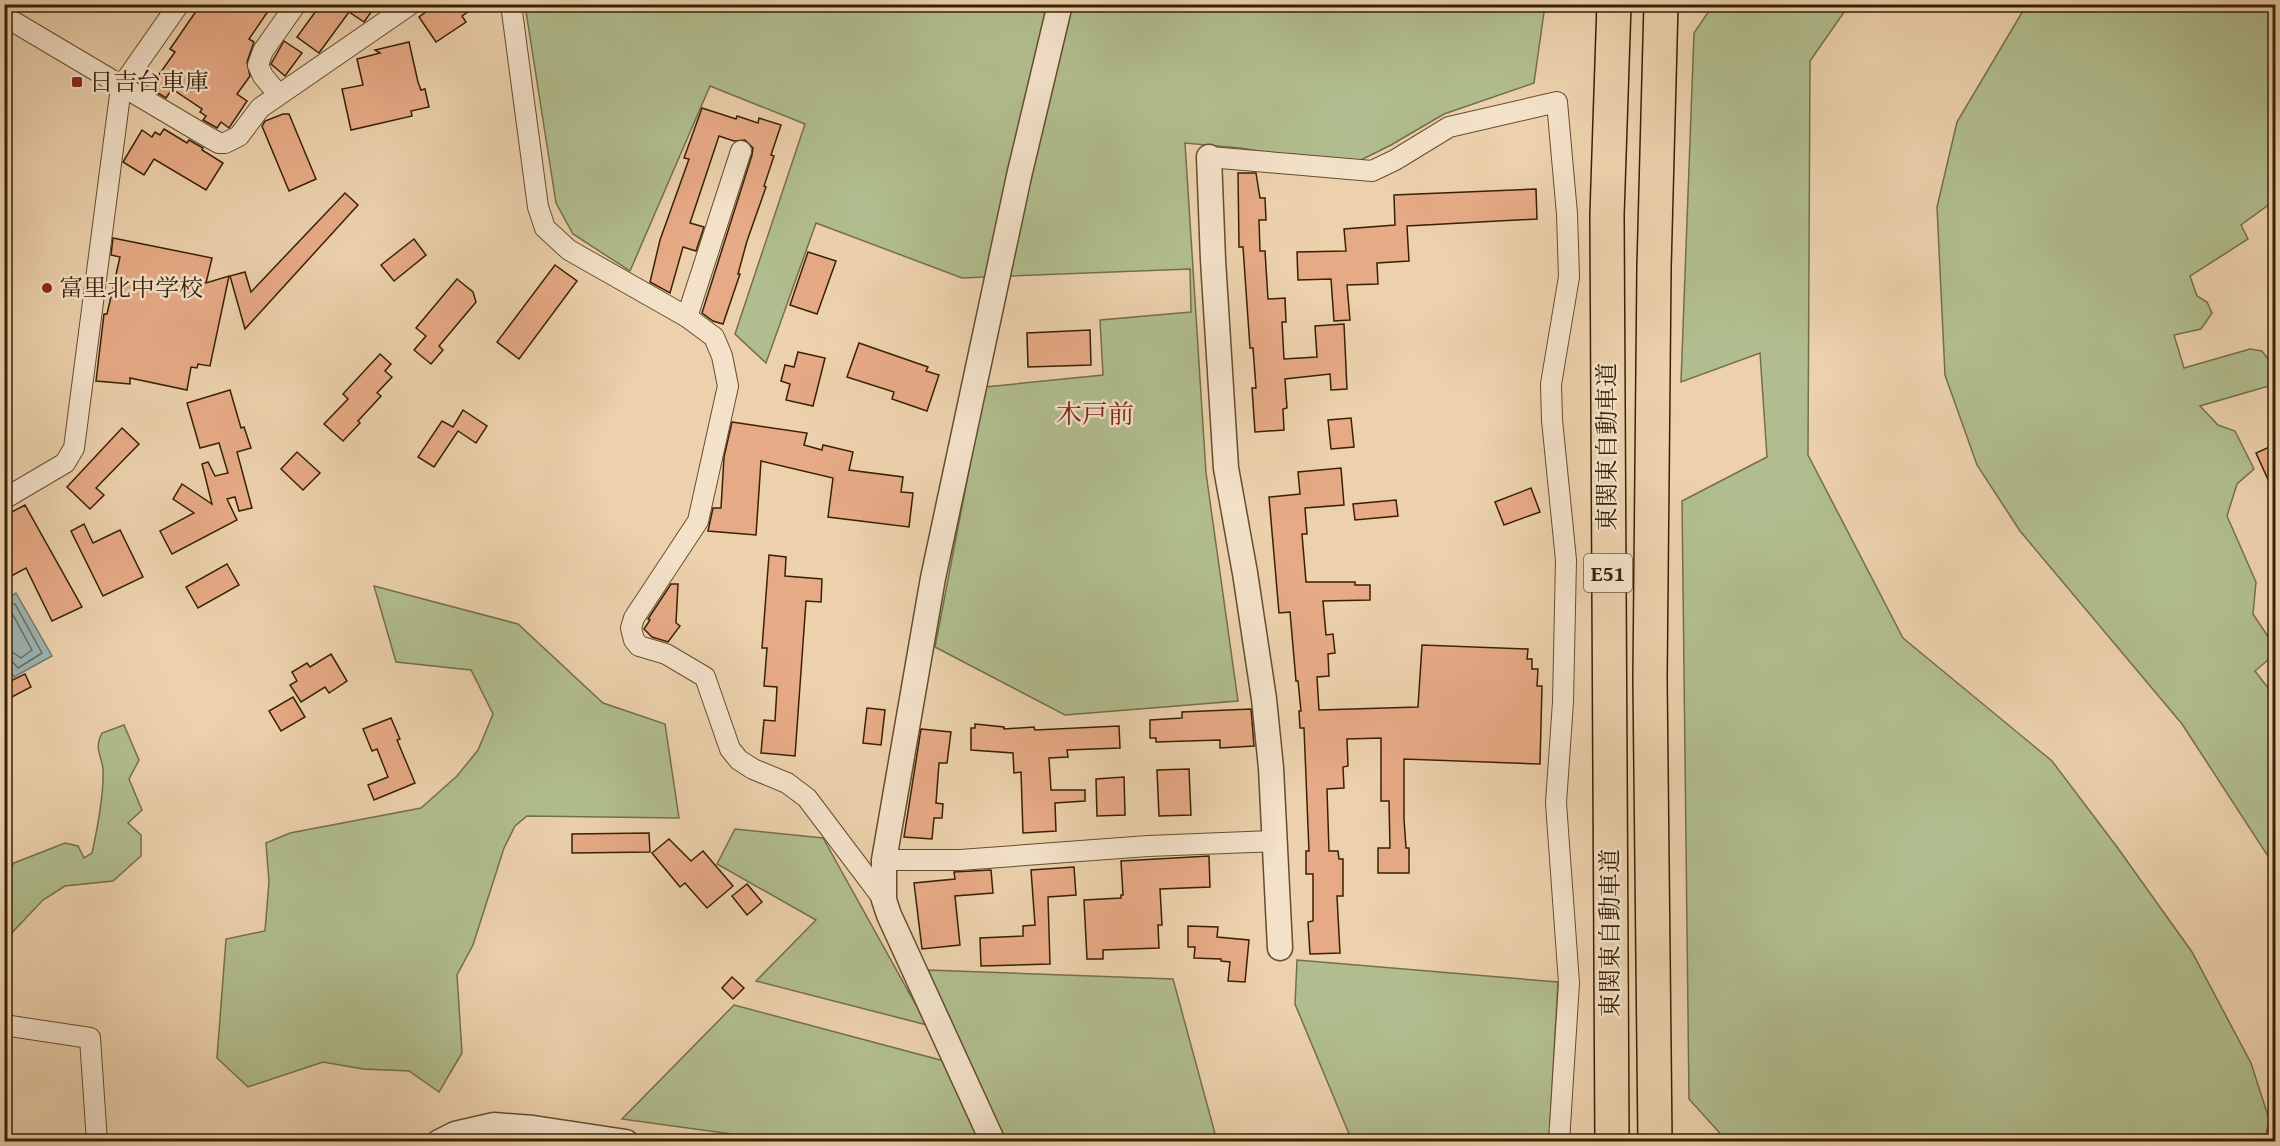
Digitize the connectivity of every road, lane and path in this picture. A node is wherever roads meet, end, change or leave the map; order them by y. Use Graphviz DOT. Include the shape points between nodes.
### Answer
graph roads {
  1 [pos="179,4"];
  2 [pos="296,4"];
  3 [pos="411,4"];
  4 [pos="511,4"];
  5 [pos="1060,4"];
  6 [pos="1614,4"];
  7 [pos="1661,4"];
  8 [pos="4,16"];
  9 [pos="121,87"];
  10 [pos="279,94"];
  11 [pos="741,151"];
  12 [pos="1209,157"];
  13 [pos="687,316"];
  14 [pos="4,499"];
  15 [pos="1275,841"];
  16 [pos="884,860"];
  17 [pos="884,900"];
  18 [pos="1280,948"];
  19 [pos="4,1025"];
  20 [pos="97,1142"];
  21 [pos="440,1142"];
  22 [pos="626,1142"];
  23 [pos="993,1142"];
  24 [pos="1559,1142"];
  25 [pos="1612,1142"];
  26 [pos="1654,1142"];
  1 -- 9 [label="street"];
  2 -- 10 [label="street" via="263,51 258,65"];
  3 -- 10 [label="street"];
  4 -- 13 [label="street" via="538,207 545,228 569,250"];
  5 -- 16 [label="street" via="933,578"];
  6 -- 25 [label="highway, 東関東自動車道 / E51" via="1607,215"];
  7 -- 26 [label="highway, 東関東自動車道 / E51" via="1650,678"];
  8 -- 9 [label="street"];
  9 -- 10 [label="street" via="219,143 239,136 260,108"];
  9 -- 14 [label="street" via="74,448 65,463"];
  11 -- 13 [label="street"];
  12 -- 15 [label="street" via="1226,468 1264,699"];
  12 -- 24 [label="street" via="1372,171 1449,127 1557,102 1569,277 1551,384 1566,560 1556,803 1569,983"];
  13 -- 17 [label="street" via="714,337 728,386 698,521 634,618 634,640 639,646 666,654 705,677 730,749 753,769 787,783 807,798"];
  15 -- 16 [label="street" via="960,860"];
  15 -- 18 [label="street"];
  16 -- 17 [label="street"];
  17 -- 23 [label="street"];
  19 -- 20 [label="street" via="90,1038"];
  21 -- 22 [label="street" via="455,1134 494,1125"];
}
